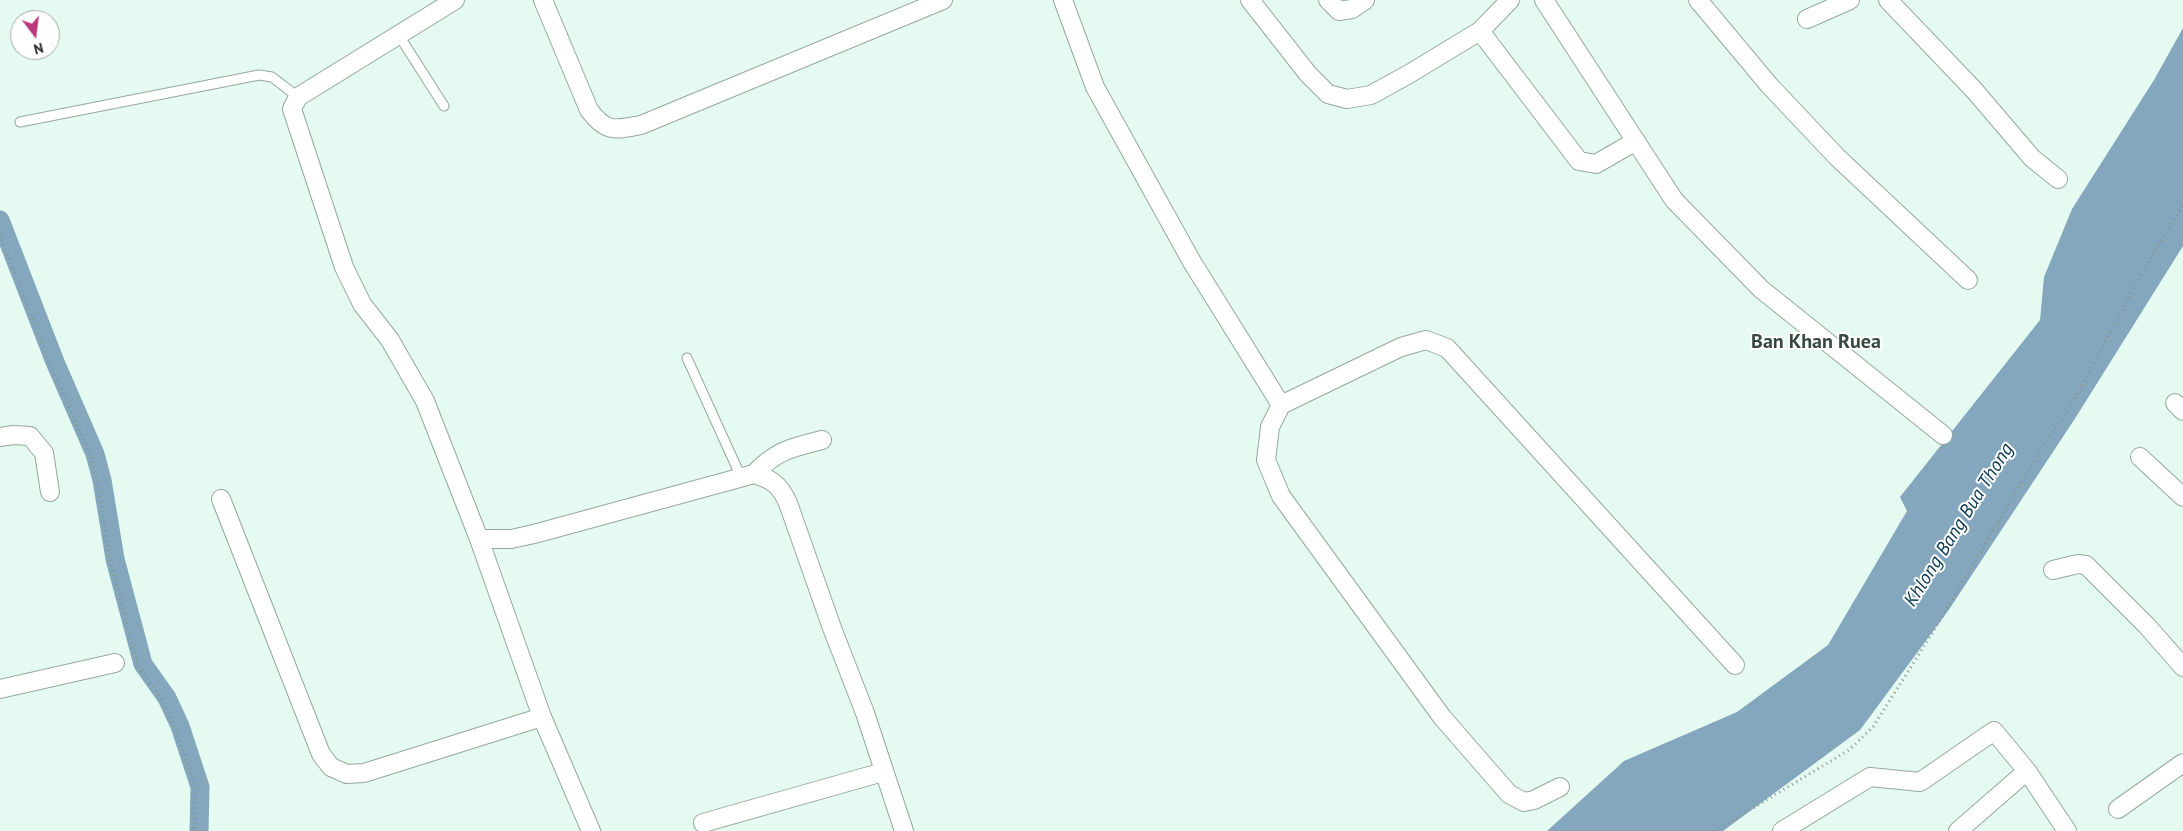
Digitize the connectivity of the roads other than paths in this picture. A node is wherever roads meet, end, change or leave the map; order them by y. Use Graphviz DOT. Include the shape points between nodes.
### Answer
graph roads {
  1 [pos="455,0"];
  2 [pos="543,0"];
  3 [pos="943,0"];
  4 [pos="1063,0"];
  5 [pos="1250,0"];
  6 [pos="1328,0"];
  7 [pos="1365,0"];
  8 [pos="1510,0"];
  9 [pos="1544,0"];
  10 [pos="1698,0"];
  11 [pos="1850,0"];
  12 [pos="1888,0"];
  13 [pos="1807,19"];
  14 [pos="1480,31"];
  15 [pos="398,34"];
  16 [pos="298,97"];
  17 [pos="444,106"];
  18 [pos="20,122"];
  19 [pos="1636,141"];
  20 [pos="2058,180"];
  21 [pos="1968,280"];
  22 [pos="687,358"];
  23 [pos="1281,405"];
  24 [pos="1943,435"];
  25 [pos="0,437"];
  26 [pos="822,440"];
  27 [pos="2140,457"];
  28 [pos="747,476"];
  29 [pos="50,492"];
  30 [pos="2183,497"];
  31 [pos="221,499"];
  32 [pos="479,539"];
  33 [pos="2053,570"];
  34 [pos="115,663"];
  35 [pos="1735,665"];
  36 [pos="2183,667"];
  37 [pos="0,690"];
  38 [pos="542,717"];
  39 [pos="2183,763"];
  40 [pos="883,772"];
  41 [pos="2027,772"];
  42 [pos="1560,787"];
  43 [pos="2118,809"];
  44 [pos="703,823"];
  45 [pos="591,831"];
  46 [pos="904,831"];
  47 [pos="1782,831"];
  48 [pos="1958,831"];
  49 [pos="2067,831"];
  1 -- 15 [label="street"];
  2 -- 3 [label="street" via="589,110 599,123 615,130 641,125"];
  4 -- 23 [label="street" via="1095,87 1192,262"];
  5 -- 14 [label="street" via="1308,74 1328,94 1347,99 1371,95"];
  6 -- 7 [label="street" via="1339,11 1352,9"];
  8 -- 14 [label="street"];
  9 -- 19 [label="street"];
  10 -- 21 [label="street" via="1769,85 1837,157"];
  11 -- 13 [label="street"];
  12 -- 20 [label="street" via="1974,90 2032,158"];
  14 -- 19 [label="street" via="1579,161 1596,164"];
  15 -- 16 [label="street"];
  15 -- 17 [label="lane"];
  16 -- 18 [label="lane" via="272,77 259,75"];
  16 -- 32 [label="street" via="292,109 344,267 362,304 390,340 424,401"];
  19 -- 24 [label="street" via="1674,200 1761,289"];
  22 -- 28 [label="lane"];
  23 -- 35 [label="street" via="1401,346 1426,340 1447,348"];
  23 -- 42 [label="street" via="1270,427 1266,460 1281,496 1442,717 1509,794 1524,802"];
  25 -- 29 [label="street" via="30,436 44,453"];
  26 -- 28 [label="street" via="782,450"];
  27 -- 30 [label="street"];
  28 -- 32 [label="street" via="534,534"];
  28 -- 40 [label="street" via="772,479 788,502 865,713"];
  31 -- 38 [label="street" via="303,712 321,754 331,767 347,774 364,773"];
  32 -- 38 [label="street"];
  33 -- 36 [label="street" via="2086,565"];
  34 -- 37 [label="street"];
  38 -- 45 [label="street"];
  39 -- 43 [label="street"];
  40 -- 44 [label="street"];
  40 -- 46 [label="street"];
  41 -- 47 [label="street" via="1994,732 1920,782 1870,777"];
  41 -- 48 [label="street"];
  41 -- 49 [label="street"];
}
